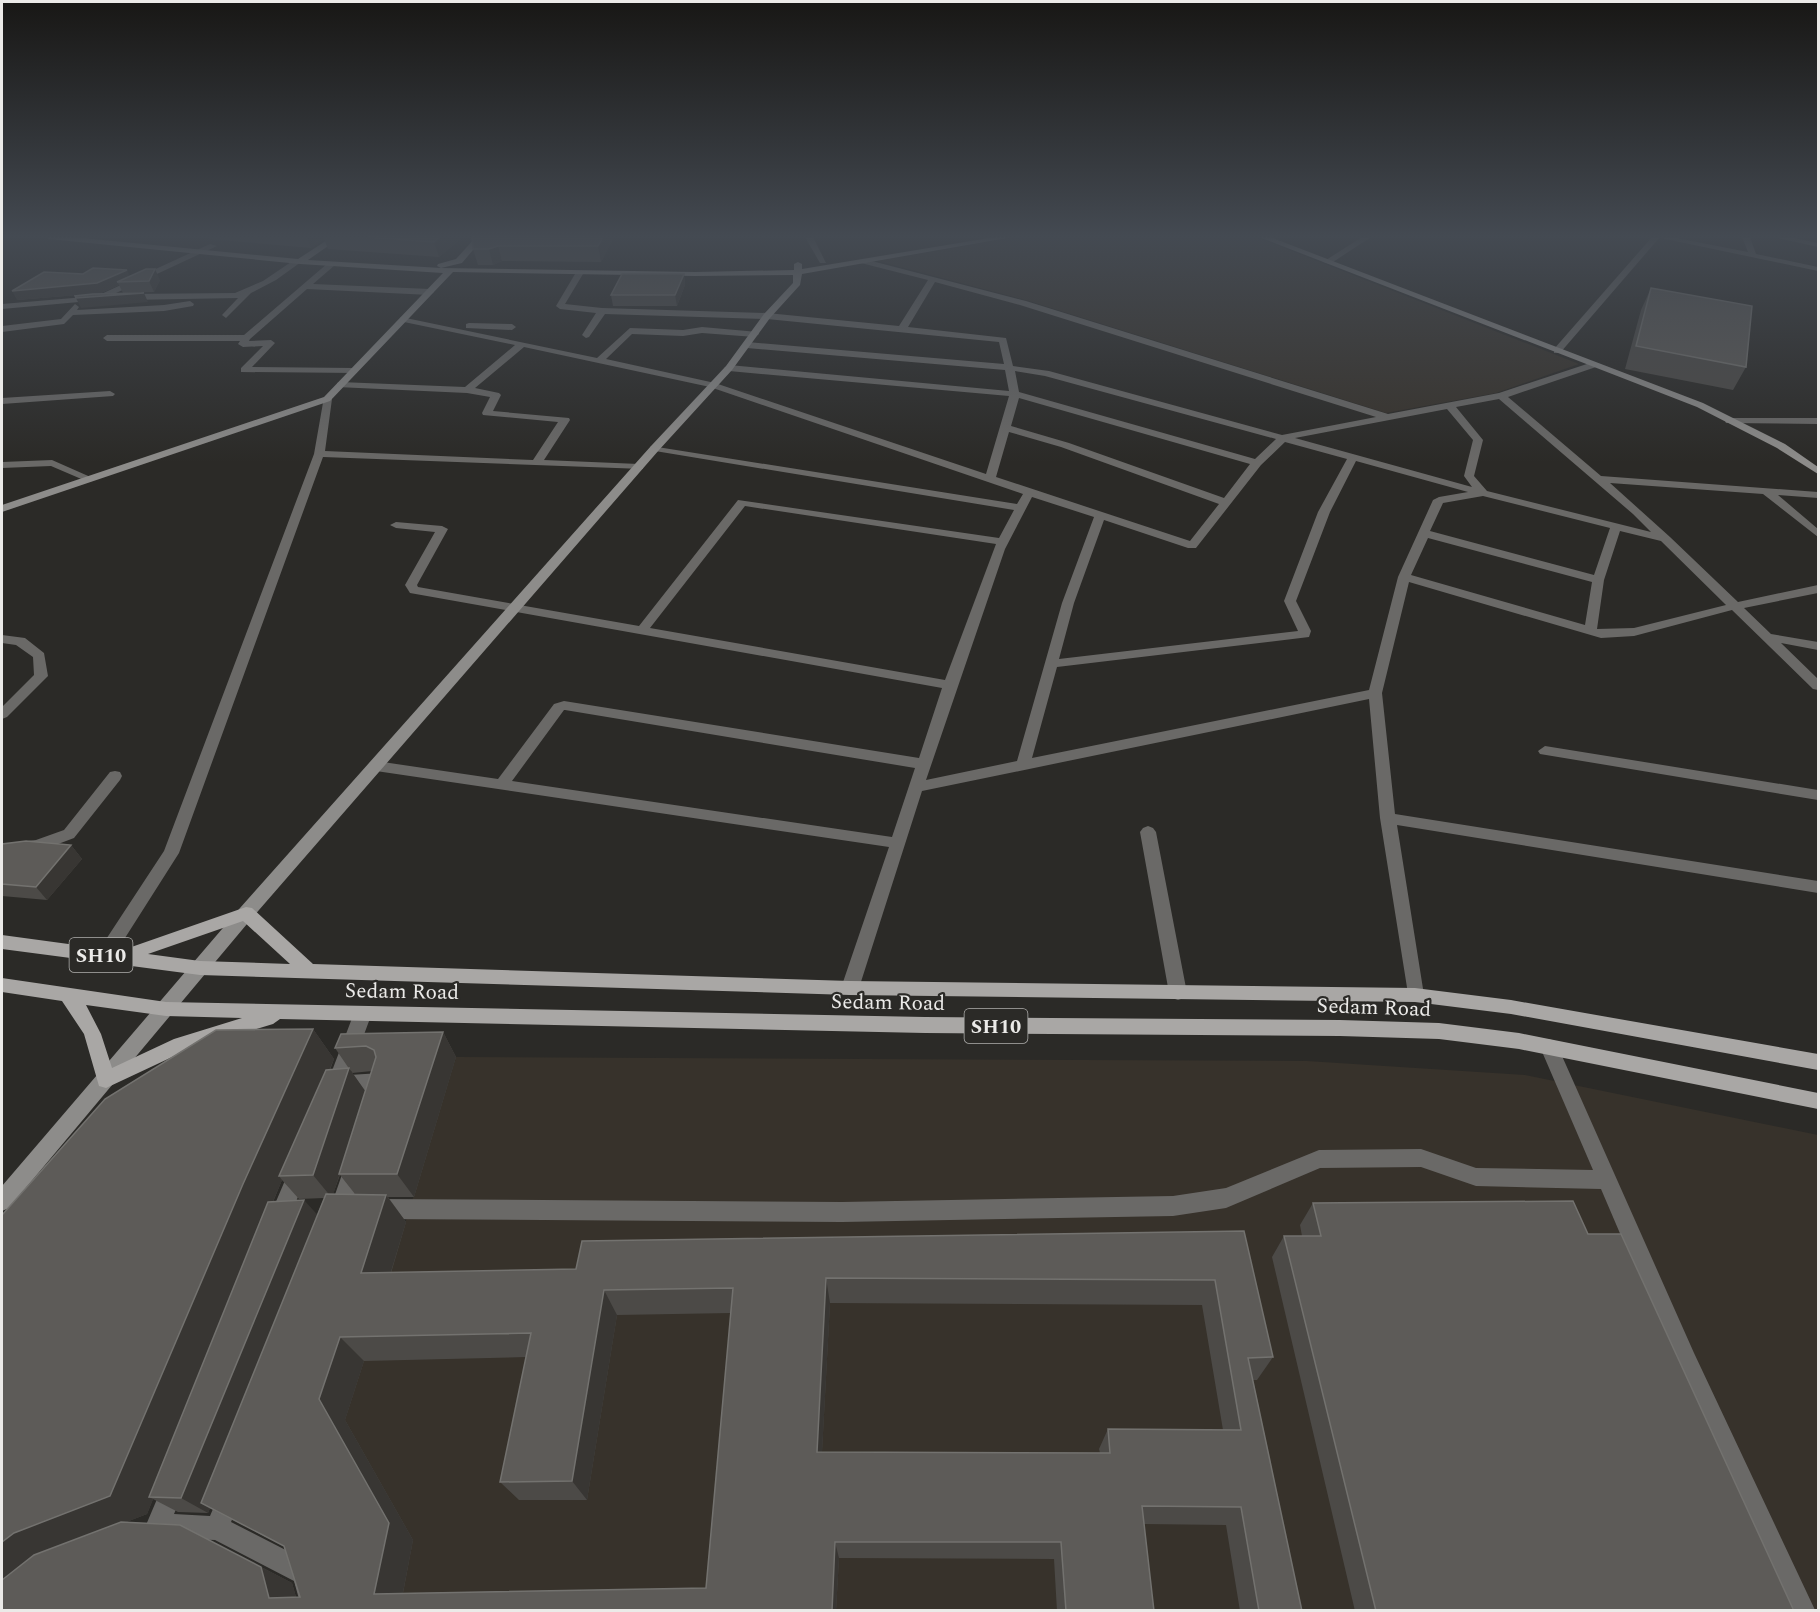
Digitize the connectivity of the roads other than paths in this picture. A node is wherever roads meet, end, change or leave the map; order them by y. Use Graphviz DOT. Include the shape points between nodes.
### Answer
graph roads {
  1 [pos="85,312"];
  2 [pos="228,312"];
  3 [pos="270,312"];
  4 [pos="411,312"];
  5 [pos="601,312"];
  6 [pos="643,312"];
  7 [pos="771,312"];
  8 [pos="912,312"];
  9 [pos="1053,312"];
  10 [pos="1457,312"];
  11 [pos="1591,312"];
  12 [pos="70,313"];
  13 [pos="226,315"];
  14 [pos="768,316"];
  15 [pos="404,320"];
  16 [pos="430,325"];
  17 [pos="512,327"];
  18 [pos="2,329"];
  19 [pos="902,329"];
  20 [pos="586,335"];
  21 [pos="107,338"];
  22 [pos="246,338"];
  23 [pos="751,339"];
  24 [pos="522,344"];
  25 [pos="1557,351"];
  26 [pos="599,361"];
  27 [pos="838,365"];
  28 [pos="1593,365"];
  29 [pos="729,368"];
  30 [pos="1008,368"];
  31 [pos="354,371"];
  32 [pos="340,385"];
  33 [pos="712,385"];
  34 [pos="467,390"];
  35 [pos="110,394"];
  36 [pos="1015,394"];
  37 [pos="1501,396"];
  38 [pos="327,399"];
  39 [pos="2,401"];
  40 [pos="1450,406"];
  41 [pos="1388,417"];
  42 [pos="1730,421"];
  43 [pos="1818,421"];
  44 [pos="1006,428"];
  45 [pos="1284,437"];
  46 [pos="655,448"];
  47 [pos="319,454"];
  48 [pos="1353,457"];
  49 [pos="537,462"];
  50 [pos="1257,464"];
  51 [pos="2,465"];
  52 [pos="639,466"];
  53 [pos="1818,471"];
  54 [pos="90,479"];
  55 [pos="990,479"];
  56 [pos="1599,479"];
  57 [pos="1766,491"];
  58 [pos="1029,492"];
  59 [pos="1483,493"];
  60 [pos="1818,495"];
  61 [pos="1227,503"];
  62 [pos="1021,508"];
  63 [pos="2,509"];
  64 [pos="1100,515"];
  65 [pos="396,525"];
  66 [pos="1617,527"];
  67 [pos="1424,533"];
  68 [pos="1818,534"];
  69 [pos="1666,539"];
  70 [pos="1004,542"];
  71 [pos="1404,577"];
  72 [pos="1598,580"];
  73 [pos="1818,589"];
  74 [pos="1735,606"];
  75 [pos="517,607"];
  76 [pos="643,629"];
  77 [pos="1590,632"];
  78 [pos="1768,637"];
  79 [pos="2,639"];
  80 [pos="1818,646"];
  81 [pos="1050,664"];
  82 [pos="950,685"];
  83 [pos="1818,686"];
  84 [pos="1375,693"];
  85 [pos="2,714"];
  86 [pos="1545,751"];
  87 [pos="924,764"];
  88 [pos="376,766"];
  89 [pos="1023,766"];
  90 [pos="115,776"];
  91 [pos="501,784"];
  92 [pos="916,787"];
  93 [pos="1818,795"];
  94 [pos="1388,818"];
  95 [pos="1148,832"];
  96 [pos="897,843"];
  97 [pos="2,850"];
  98 [pos="1818,887"];
  99 [pos="246,913"];
  100 [pos="2,942"];
  101 [pos="113,956"];
  102 [pos="200,968"];
  103 [pos="310,972"];
  104 [pos="2,985"];
  105 [pos="850,988"];
  106 [pos="1179,993"];
  107 [pos="67,994"];
  108 [pos="1415,996"];
  109 [pos="166,1009"];
  110 [pos="287,1011"];
  111 [pos="363,1013"];
  112 [pos="1549,1047"];
  113 [pos="1818,1062"];
  114 [pos="106,1080"];
  115 [pos="336,1084"];
  116 [pos="1818,1101"];
  117 [pos="327,1105"];
  118 [pos="371,1113"];
  119 [pos="361,1145"];
  120 [pos="309,1148"];
  121 [pos="1607,1180"];
  122 [pos="2,1201"];
  123 [pos="341,1209"];
  124 [pos="281,1212"];
  125 [pos="332,1231"];
  126 [pos="273,1233"];
  127 [pos="180,1471"];
  128 [pos="234,1484"];
  129 [pos="217,1528"];
  130 [pos="315,1611"];
  131 [pos="1802,1611"];
  1 -- 12 [label="street"];
  2 -- 13 [label="street"];
  3 -- 22 [label="street"];
  4 -- 15 [label="street"];
  5 -- 20 [label="street"];
  6 -- 14 [label="street"];
  7 -- 14 [label="street"];
  8 -- 19 [label="street"];
  9 -- 41 [label="street"];
  10 -- 25 [label="street"];
  11 -- 25 [label="street"];
  12 -- 18 [label="street" via="64,321"];
  14 -- 19 [label="street"];
  14 -- 23 [label="street"];
  15 -- 16 [label="street"];
  15 -- 31 [label="street"];
  16 -- 17 [label="street"];
  16 -- 24 [label="street"];
  19 -- 30 [label="street" via="1000,338"];
  21 -- 22 [label="street"];
  22 -- 31 [label="street" via="243,344 271,343 244,370"];
  23 -- 26 [label="street" via="702,330 630,331"];
  23 -- 27 [label="street"];
  23 -- 29 [label="street"];
  24 -- 26 [label="street"];
  24 -- 34 [label="street"];
  25 -- 28 [label="street"];
  26 -- 33 [label="street"];
  27 -- 29 [label="street"];
  27 -- 30 [label="street"];
  27 -- 36 [label="street"];
  28 -- 37 [label="street"];
  28 -- 42 [label="street" via="1700,405"];
  29 -- 33 [label="street"];
  30 -- 36 [label="street"];
  30 -- 45 [label="street" via="1046,373"];
  31 -- 32 [label="street"];
  32 -- 34 [label="street"];
  32 -- 38 [label="street"];
  33 -- 46 [label="street"];
  33 -- 55 [label="street"];
  34 -- 49 [label="street" via="496,395 487,413 565,420"];
  35 -- 39 [label="street"];
  36 -- 44 [label="street"];
  36 -- 50 [label="street"];
  37 -- 40 [label="street"];
  37 -- 56 [label="street"];
  38 -- 47 [label="street"];
  38 -- 54 [label="street"];
  40 -- 41 [label="street"];
  40 -- 59 [label="street" via="1478,440 1469,476"];
  41 -- 45 [label="street"];
  42 -- 43 [label="street"];
  42 -- 53 [label="street" via="1781,446"];
  44 -- 55 [label="street"];
  44 -- 61 [label="street"];
  45 -- 48 [label="street"];
  45 -- 50 [label="street"];
  46 -- 52 [label="street"];
  46 -- 62 [label="street"];
  47 -- 49 [label="street"];
  47 -- 101 [label="street" via="171,853"];
  48 -- 59 [label="street"];
  48 -- 81 [label="street" via="1324,513 1290,601 1304,634"];
  49 -- 52 [label="street"];
  50 -- 61 [label="street"];
  51 -- 54 [label="street" via="52,463"];
  52 -- 75 [label="street"];
  54 -- 63 [label="street"];
  55 -- 58 [label="street"];
  56 -- 57 [label="street"];
  56 -- 69 [label="street"];
  57 -- 60 [label="street"];
  57 -- 68 [label="street"];
  58 -- 62 [label="street"];
  58 -- 64 [label="street"];
  59 -- 66 [label="street"];
  59 -- 67 [label="street" via="1439,500"];
  61 -- 64 [label="street" via="1194,545 1189,546"];
  62 -- 70 [label="street"];
  64 -- 81 [label="street"];
  65 -- 75 [label="street" via="442,529 412,589"];
  66 -- 69 [label="street"];
  66 -- 72 [label="street"];
  67 -- 71 [label="street"];
  67 -- 72 [label="street"];
  69 -- 74 [label="street"];
  70 -- 76 [label="street" via="742,502"];
  70 -- 82 [label="street"];
  71 -- 77 [label="street"];
  71 -- 84 [label="street"];
  72 -- 77 [label="street"];
  73 -- 74 [label="street"];
  74 -- 77 [label="street" via="1634,632"];
  74 -- 78 [label="street"];
  75 -- 76 [label="street"];
  75 -- 88 [label="street"];
  76 -- 82 [label="street"];
  78 -- 80 [label="street"];
  78 -- 83 [label="street"];
  79 -- 85 [label="street" via="20,641 39,656 41,676"];
  81 -- 89 [label="street"];
  82 -- 87 [label="street"];
  84 -- 89 [label="street"];
  84 -- 94 [label="street"];
  86 -- 93 [label="street"];
  87 -- 91 [label="street" via="564,705"];
  87 -- 92 [label="street"];
  88 -- 91 [label="street"];
  88 -- 99 [label="street"];
  89 -- 92 [label="street"];
  90 -- 97 [label="street" via="69,834 37,846"];
  91 -- 96 [label="street"];
  92 -- 96 [label="street"];
  94 -- 98 [label="street"];
  94 -- 108 [label="street"];
  95 -- 106 [label="street"];
  96 -- 105 [label="street"];
  99 -- 101 [label="main road"];
  99 -- 102 [label="street"];
  99 -- 103 [label="main road"];
  100 -- 101 [label="main road, SH10"];
  101 -- 102 [label="main road, SH10"];
  102 -- 103 [label="main road, SH10"];
  102 -- 109 [label="street"];
  103 -- 105 [label="main road, SH10"];
  104 -- 107 [label="main road, SH10"];
  105 -- 106 [label="main road, Sedam Road / SH10"];
  106 -- 108 [label="main road, Sedam Road / SH10"];
  107 -- 109 [label="main road, SH10"];
  107 -- 114 [label="main road" via="89,1023"];
  108 -- 113 [label="main road, Sedam Road / SH10" via="1511,1006"];
  109 -- 110 [label="main road, Sedam Road / SH10"];
  109 -- 114 [label="street"];
  110 -- 111 [label="main road, Sedam Road / SH10"];
  110 -- 114 [label="main road" via="180,1045"];
  111 -- 112 [label="main road, Sedam Road / SH10" via="925,1025 1394,1029 1477,1035"];
  111 -- 115 [label="street"];
  112 -- 116 [label="main road, Sedam Road / SH10"];
  112 -- 121 [label="street"];
  114 -- 122 [label="street"];
  115 -- 117 [label="street"];
  115 -- 118 [label="street" via="381,1081"];
  119 -- 123 [label="street"];
  120 -- 124 [label="street"];
  121 -- 123 [label="street" via="1476,1177 1421,1158 1319,1159 1226,1198 1173,1206 842,1212"];
  121 -- 131 [label="street"];
  123 -- 124 [label="street"];
  123 -- 125 [label="street"];
  124 -- 126 [label="street"];
  127 -- 129 [label="street" via="148,1529"];
  128 -- 129 [label="street"];
  129 -- 130 [label="street" via="304,1573"];
}
